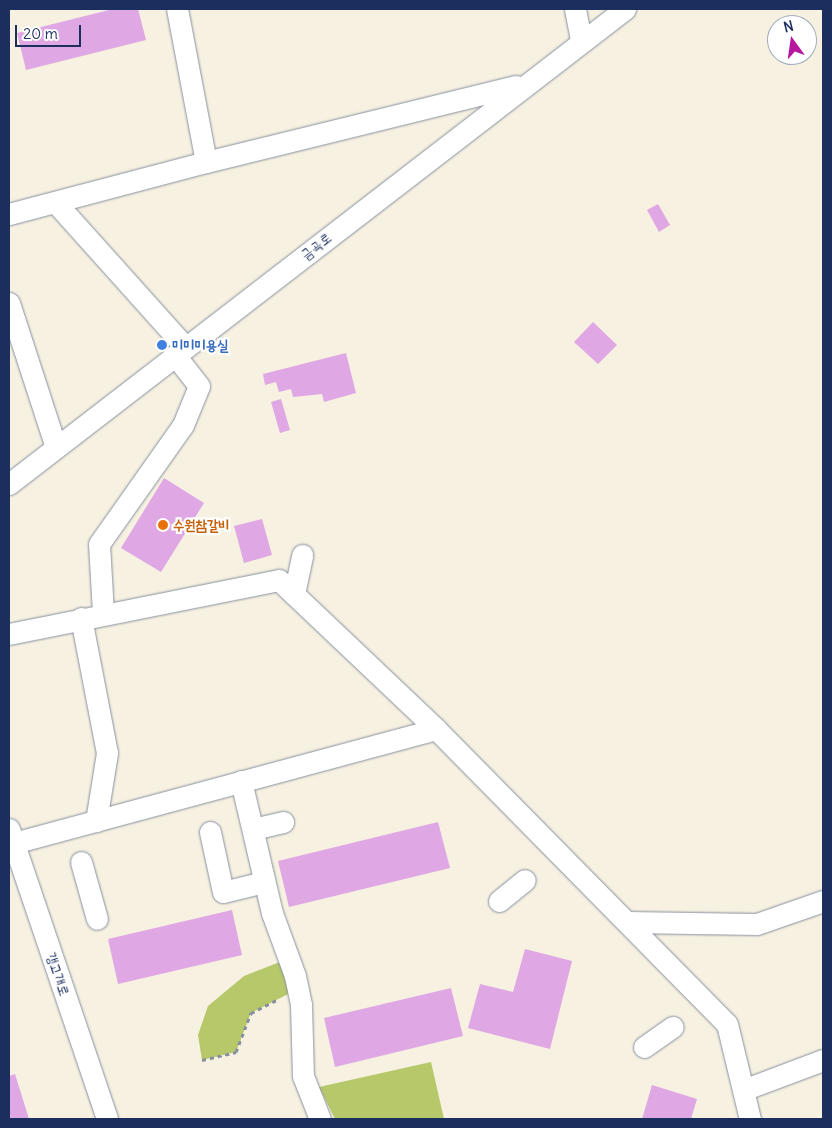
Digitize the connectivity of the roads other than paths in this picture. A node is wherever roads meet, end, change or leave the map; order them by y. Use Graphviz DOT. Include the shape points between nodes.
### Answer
graph roads {
  1 [pos="177,9"];
  2 [pos="575,9"];
  3 [pos="625,9"];
  4 [pos="581,40"];
  5 [pos="525,83"];
  6 [pos="206,162"];
  7 [pos="56,203"];
  8 [pos="9,214"];
  9 [pos="9,304"];
  10 [pos="180,351"];
  11 [pos="56,448"];
  12 [pos="9,484"];
  13 [pos="302,555"];
  14 [pos="294,594"];
  15 [pos="103,612"];
  16 [pos="81,618"];
  17 [pos="9,634"];
  18 [pos="436,729"];
  19 [pos="241,781"];
  20 [pos="96,821"];
  21 [pos="284,822"];
  22 [pos="253,830"];
  23 [pos="210,832"];
  24 [pos="11,836"];
  25 [pos="81,862"];
  26 [pos="525,880"];
  27 [pos="264,882"];
  28 [pos="499,901"];
  29 [pos="823,901"];
  30 [pos="97,919"];
  31 [pos="627,922"];
  32 [pos="672,1027"];
  33 [pos="644,1047"];
  34 [pos="823,1060"];
  35 [pos="743,1090"];
  36 [pos="107,1119"];
  37 [pos="320,1119"];
  38 [pos="750,1119"];
  1 -- 6 [label="street"];
  2 -- 4 [label="street"];
  3 -- 4 [label="street, 금곡로"];
  4 -- 5 [label="street, 금곡로"];
  5 -- 6 [label="street"];
  5 -- 10 [label="street, 금곡로"];
  6 -- 7 [label="street"];
  7 -- 8 [label="street"];
  7 -- 10 [label="street"];
  9 -- 11 [label="street"];
  10 -- 11 [label="street, 금곡로"];
  10 -- 15 [label="street" via="199,386 183,426 99,544"];
  11 -- 12 [label="street, 금곡로"];
  13 -- 14 [label="street"];
  14 -- 15 [label="street" via="279,580"];
  14 -- 18 [label="street"];
  15 -- 16 [label="street"];
  16 -- 17 [label="street"];
  16 -- 20 [label="street" via="107,754"];
  18 -- 19 [label="street"];
  18 -- 31 [label="street"];
  19 -- 20 [label="street"];
  19 -- 22 [label="street"];
  20 -- 24 [label="street"];
  21 -- 22 [label="street"];
  22 -- 27 [label="street"];
  23 -- 27 [label="street" via="223,892"];
  24 -- 36 [label="street, 갱고개로"];
  25 -- 30 [label="street"];
  26 -- 28 [label="street"];
  27 -- 37 [label="street" via="295,976 301,1005 303,1076"];
  29 -- 31 [label="street" via="757,924"];
  31 -- 35 [label="street" via="727,1024"];
  32 -- 33 [label="street"];
  34 -- 35 [label="street"];
  35 -- 38 [label="street"];
}
